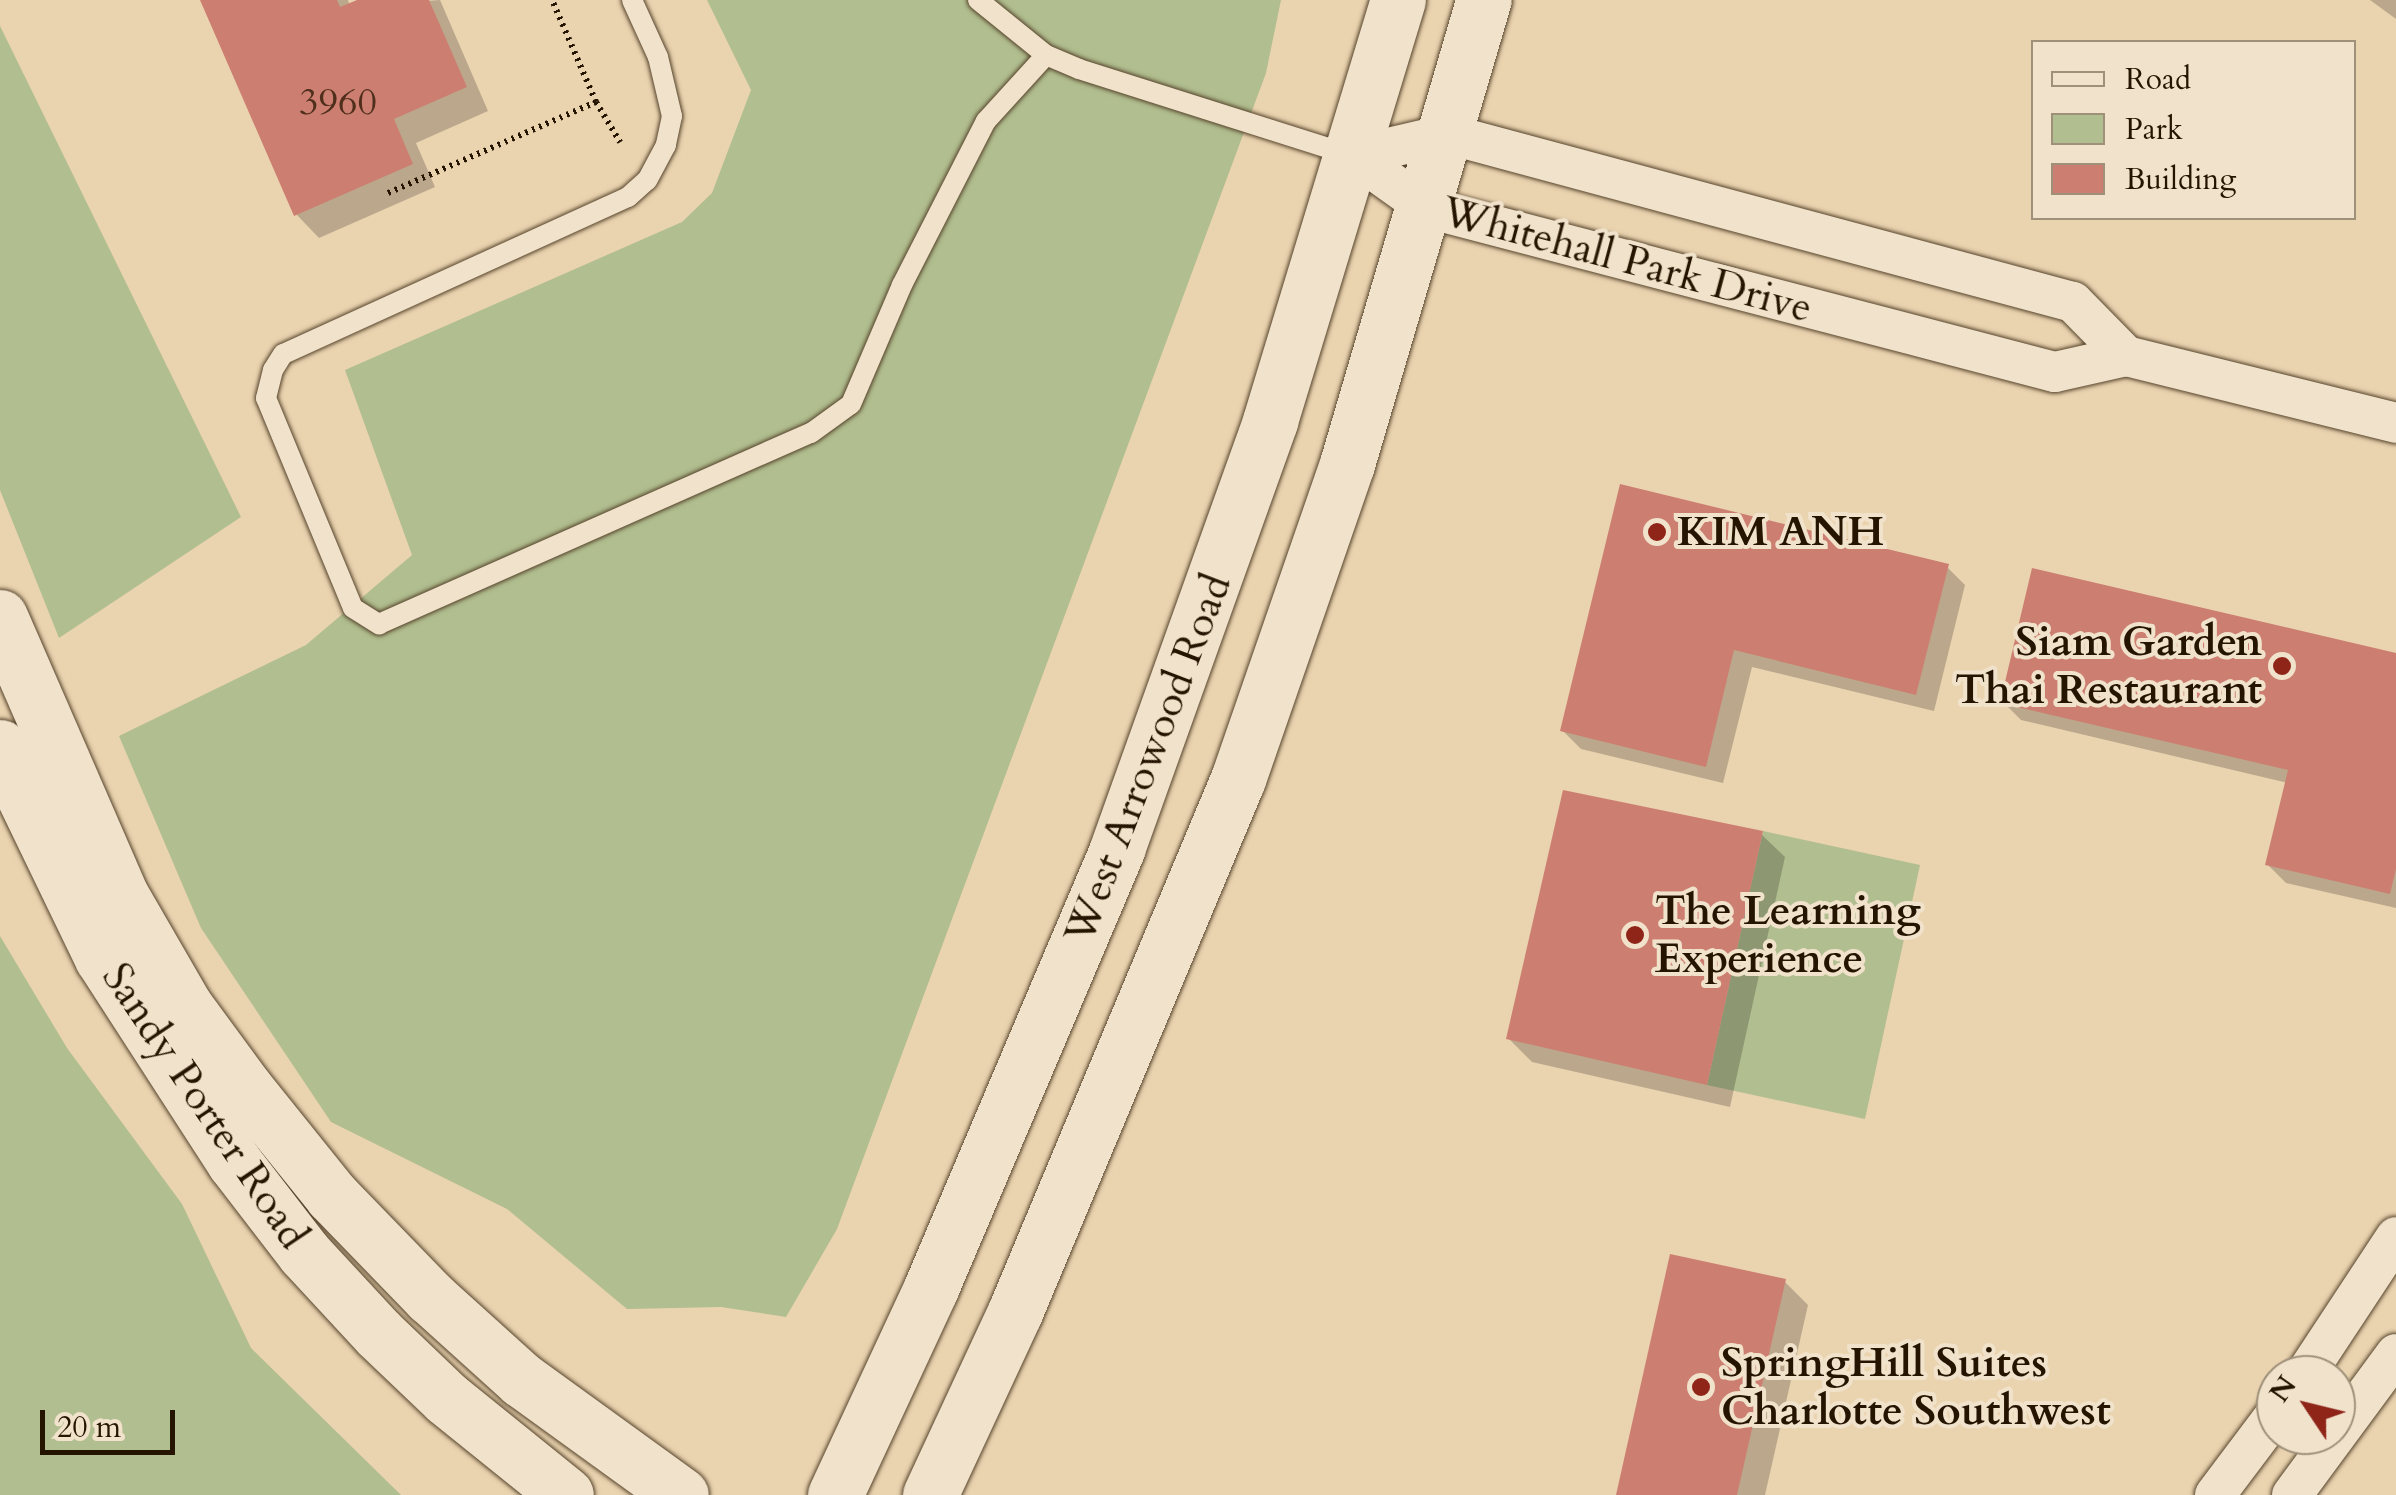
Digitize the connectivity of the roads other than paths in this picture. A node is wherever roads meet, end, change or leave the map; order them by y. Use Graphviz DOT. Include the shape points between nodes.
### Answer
graph roads {
  1 [pos="632,0"];
  2 [pos="978,0"];
  3 [pos="1398,0"];
  4 [pos="1484,0"];
  5 [pos="1046,55"];
  6 [pos="1448,134"];
  7 [pos="1354,156"];
  8 [pos="1426,208"];
  9 [pos="2126,356"];
  10 [pos="2396,424"];
  11 [pos="0,617"];
  12 [pos="0,747"];
  13 [pos="2396,1238"];
  14 [pos="2396,1354"];
  15 [pos="2318,1355"];
  16 [pos="2256,1441"];
  17 [pos="566,1495"];
  18 [pos="681,1495"];
  19 [pos="835,1495"];
  20 [pos="930,1495"];
  21 [pos="2215,1495"];
  22 [pos="2292,1495"];
  1 -- 5 [label="lane" via="658,57 672,116 647,180 628,196 283,354 273,370 266,398 353,608 379,624 811,433 850,404 986,120"];
  2 -- 5 [label="lane"];
  3 -- 7 [label="main road, West Arrowood Road"];
  4 -- 6 [label="main road, West Arrowood Road"];
  5 -- 7 [label="lane"];
  6 -- 7 [label="street, Whitehall Park Drive"];
  6 -- 8 [label="main road, West Arrowood Road"];
  6 -- 9 [label="street, Whitehall Park Drive" via="2074,302"];
  7 -- 8 [label="street, Whitehall Park Drive"];
  7 -- 19 [label="main road, West Arrowood Road" via="1215,585 1117,848 939,1272"];
  8 -- 9 [label="street, Whitehall Park Drive" via="2055,372"];
  8 -- 20 [label="main road, West Arrowood Road" via="1238,779 1016,1312"];
  9 -- 10 [label="street, Whitehall Park Drive"];
  11 -- 18 [label="main road, Sandy Porter Road" via="122,897 185,1006 246,1089 332,1196 430,1297 522,1380"];
  12 -- 17 [label="main road, Sandy Porter Road" via="102,958 234,1162 304,1253 378,1333"];
  13 -- 15 [label="street"];
  14 -- 22 [label="street"];
  16 -- 21 [label="street"];
}
